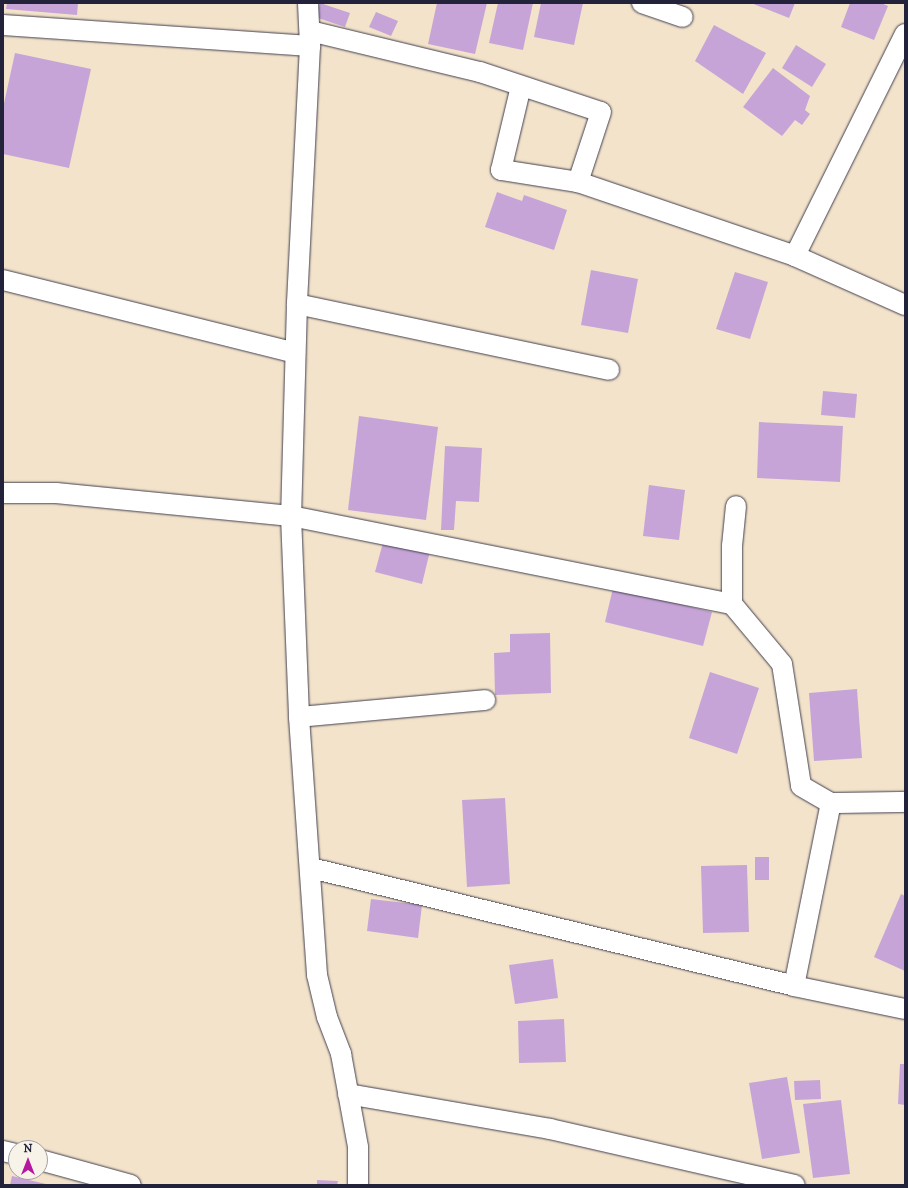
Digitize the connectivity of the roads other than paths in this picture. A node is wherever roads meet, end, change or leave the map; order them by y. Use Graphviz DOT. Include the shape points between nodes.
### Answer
graph roads {
  1 [pos="308,3"];
  2 [pos="642,3"];
  3 [pos="684,18"];
  4 [pos="3,25"];
  5 [pos="905,34"];
  6 [pos="310,39"];
  7 [pos="521,86"];
  8 [pos="578,182"];
  9 [pos="795,256"];
  10 [pos="3,280"];
  11 [pos="297,304"];
  12 [pos="905,305"];
  13 [pos="295,353"];
  14 [pos="609,370"];
  15 [pos="3,493"];
  16 [pos="736,506"];
  17 [pos="291,516"];
  18 [pos="732,604"];
  19 [pos="485,700"];
  20 [pos="299,717"];
  21 [pos="905,802"];
  22 [pos="832,803"];
  23 [pos="311,868"];
  24 [pos="794,986"];
  25 [pos="905,1009"];
  26 [pos="348,1094"];
  27 [pos="48,1162"];
  28 [pos="131,1185"];
  29 [pos="358,1185"];
  30 [pos="795,1185"];
  1 -- 6 [label="street"];
  2 -- 3 [label="street"];
  4 -- 6 [label="street"];
  5 -- 9 [label="street"];
  6 -- 7 [label="street" via="480,72"];
  6 -- 11 [label="street"];
  7 -- 8 [label="street" via="601,112"];
  7 -- 8 [label="street" via="501,170"];
  8 -- 9 [label="street"];
  9 -- 12 [label="street"];
  10 -- 13 [label="street"];
  11 -- 13 [label="street"];
  11 -- 14 [label="street"];
  13 -- 17 [label="street"];
  15 -- 17 [label="street" via="56,493"];
  16 -- 18 [label="street" via="732,546"];
  17 -- 18 [label="street"];
  17 -- 20 [label="street"];
  18 -- 22 [label="street" via="782,664 801,786"];
  19 -- 20 [label="street"];
  20 -- 23 [label="street"];
  21 -- 22 [label="street"];
  22 -- 24 [label="street"];
  23 -- 24 [label="street"];
  23 -- 26 [label="street" via="317,975 327,1017 341,1054"];
  24 -- 25 [label="street"];
  26 -- 29 [label="street" via="358,1147"];
  26 -- 30 [label="street" via="550,1129"];
  27 -- 28 [label="street"];
}
